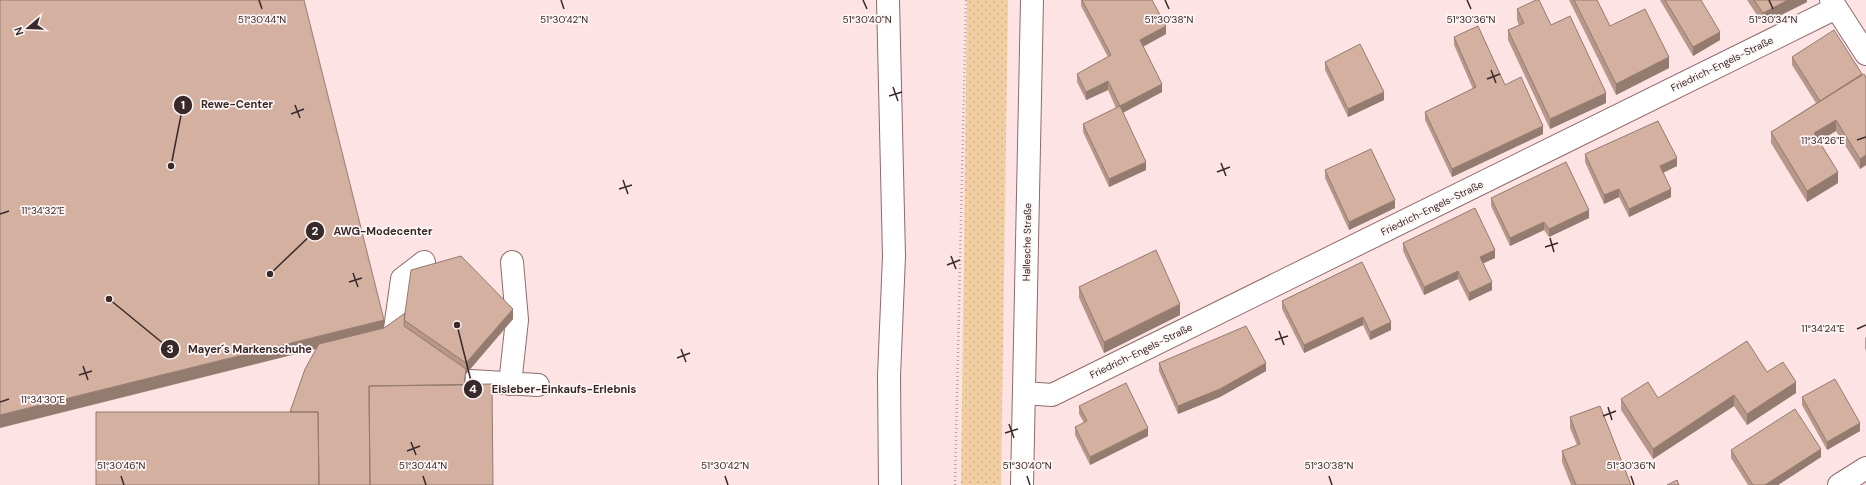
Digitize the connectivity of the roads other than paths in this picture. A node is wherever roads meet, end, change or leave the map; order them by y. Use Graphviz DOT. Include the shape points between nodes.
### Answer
graph roads {
  1 [pos="888,0"];
  2 [pos="1032,0"];
  3 [pos="1833,4"];
  4 [pos="1866,54"];
  5 [pos="424,262"];
  6 [pos="512,262"];
  7 [pos="376,362"];
  8 [pos="415,378"];
  9 [pos="510,384"];
  10 [pos="538,385"];
  11 [pos="1024,393"];
  12 [pos="1866,468"];
  13 [pos="890,485"];
  14 [pos="1022,485"];
  15 [pos="1839,485"];
  1 -- 13 [label="street" via="894,256"];
  2 -- 11 [label="street, Hallesche Straße"];
  3 -- 4 [label="street"];
  3 -- 11 [label="street, Friedrich-Engels-Straße" via="1052,395"];
  5 -- 7 [label="street" via="402,279 394,336"];
  6 -- 9 [label="street" via="517,320"];
  8 -- 9 [label="street"];
  9 -- 10 [label="street"];
  11 -- 14 [label="street, Hallesche Straße"];
  12 -- 15 [label="street"];
}
